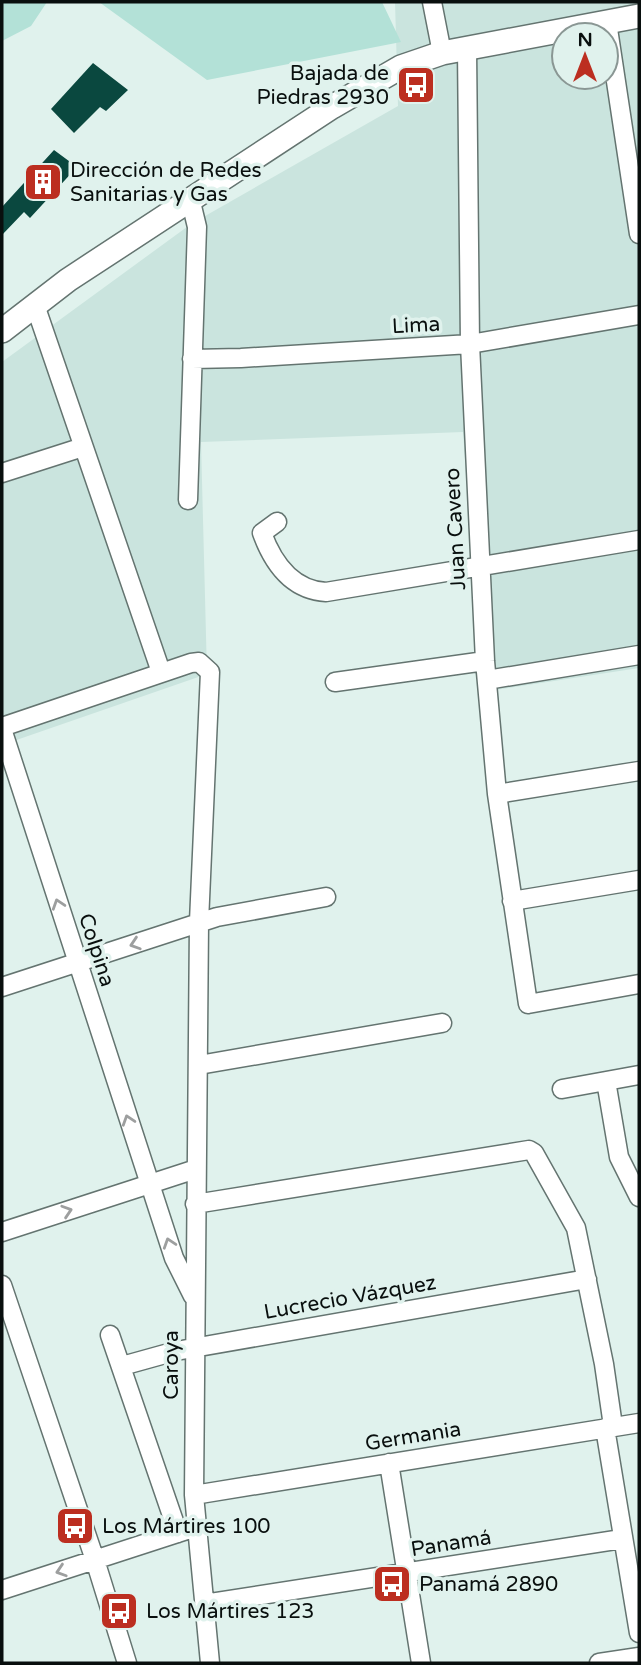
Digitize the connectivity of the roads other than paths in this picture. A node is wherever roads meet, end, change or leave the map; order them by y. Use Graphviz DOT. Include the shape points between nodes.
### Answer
graph roads {
  1 [pos="432,2"];
  2 [pos="639,16"];
  3 [pos="612,21"];
  4 [pos="550,33"];
  5 [pos="467,49"];
  6 [pos="442,53"];
  7 [pos="617,91"];
  8 [pos="191,202"];
  9 [pos="639,234"];
  10 [pos="35,305"];
  11 [pos="639,315"];
  12 [pos="2,331"];
  13 [pos="470,345"];
  14 [pos="192,359"];
  15 [pos="83,447"];
  16 [pos="2,473"];
  17 [pos="188,500"];
  18 [pos="277,522"];
  19 [pos="639,540"];
  20 [pos="480,566"];
  21 [pos="639,655"];
  22 [pos="485,661"];
  23 [pos="160,672"];
  24 [pos="487,680"];
  25 [pos="335,682"];
  26 [pos="2,728"];
  27 [pos="639,771"];
  28 [pos="497,794"];
  29 [pos="639,880"];
  30 [pos="326,897"];
  31 [pos="512,901"];
  32 [pos="200,922"];
  33 [pos="78,963"];
  34 [pos="639,984"];
  35 [pos="2,987"];
  36 [pos="442,1023"];
  37 [pos="199,1065"];
  38 [pos="639,1075"];
  39 [pos="606,1081"];
  40 [pos="562,1089"];
  41 [pos="196,1169"];
  42 [pos="149,1185"];
  43 [pos="639,1197"];
  44 [pos="195,1204"];
  45 [pos="2,1232"];
  46 [pos="587,1279"];
  47 [pos="2,1285"];
  48 [pos="194,1299"];
  49 [pos="110,1335"];
  50 [pos="194,1347"];
  51 [pos="122,1366"];
  52 [pos="639,1423"];
  53 [pos="609,1427"];
  54 [pos="389,1463"];
  55 [pos="194,1495"];
  56 [pos="196,1527"];
  57 [pos="178,1533"];
  58 [pos="622,1539"];
  59 [pos="95,1560"];
  60 [pos="407,1573"];
  61 [pos="2,1590"];
  62 [pos="204,1604"];
  63 [pos="639,1633"];
  64 [pos="639,1657"];
  65 [pos="127,1663"];
  66 [pos="210,1663"];
  67 [pos="421,1663"];
  68 [pos="599,1663"];
  1 -- 6 [label="street"];
  2 -- 3 [label="main road"];
  4 -- 5 [label="main road"];
  5 -- 6 [label="main road"];
  5 -- 13 [label="street, Juan Cavero"];
  6 -- 8 [label="main road" via="378,79"];
  7 -- 9 [label="street"];
  8 -- 10 [label="main road"];
  8 -- 14 [label="street" via="197,227"];
  10 -- 12 [label="main road"];
  10 -- 15 [label="street"];
  11 -- 13 [label="street, Lima"];
  13 -- 14 [label="street, Lima"];
  13 -- 20 [label="street, Juan Cavero"];
  14 -- 17 [label="street"];
  15 -- 16 [label="street"];
  15 -- 23 [label="street"];
  18 -- 20 [label="street" via="262,533 266,543 288,577 314,591"];
  19 -- 20 [label="street"];
  20 -- 22 [label="street, Juan Cavero"];
  21 -- 24 [label="street"];
  22 -- 24 [label="street, Juan Cavero"];
  22 -- 25 [label="street"];
  23 -- 26 [label="street"];
  23 -- 32 [label="street, Caroya" via="199,662 210,672"];
  24 -- 28 [label="street, Juan Cavero"];
  33 -- 26 [label="street, Colpina, one-way"];
  27 -- 28 [label="street"];
  28 -- 31 [label="street, Juan Cavero"];
  29 -- 31 [label="street"];
  30 -- 32 [label="street"];
  31 -- 34 [label="street, Juan Cavero" via="528,1004"];
  32 -- 33 [label="street, one-way"];
  32 -- 37 [label="street, Caroya"];
  33 -- 35 [label="street"];
  42 -- 33 [label="street, Colpina, one-way"];
  36 -- 37 [label="street"];
  37 -- 41 [label="street, Caroya"];
  38 -- 39 [label="street"];
  39 -- 40 [label="street"];
  39 -- 43 [label="street" via="619,1157"];
  41 -- 42 [label="street"];
  41 -- 44 [label="street, Caroya"];
  45 -- 42 [label="street, one-way"];
  48 -- 42 [label="street, Colpina, one-way" via="174,1258"];
  44 -- 46 [label="street" via="524,1150 534,1153 572,1218"];
  44 -- 48 [label="street, Caroya"];
  46 -- 50 [label="street, Lucrecio Vázquez"];
  46 -- 53 [label="street" via="604,1364"];
  47 -- 59 [label="street"];
  48 -- 50 [label="street, Caroya"];
  49 -- 51 [label="street"];
  50 -- 51 [label="street, Lucrecio Vázquez"];
  50 -- 55 [label="street, Caroya"];
  51 -- 57 [label="street"];
  52 -- 53 [label="street, Germania"];
  53 -- 54 [label="street, Germania"];
  53 -- 58 [label="street"];
  54 -- 55 [label="street, Germania"];
  54 -- 60 [label="street"];
  55 -- 56 [label="street, Caroya"];
  56 -- 57 [label="street"];
  56 -- 62 [label="street, Caroya"];
  57 -- 59 [label="street"];
  58 -- 60 [label="street, Panamá"];
  58 -- 63 [label="street"];
  59 -- 61 [label="street, one-way"];
  59 -- 65 [label="street"];
  60 -- 62 [label="street, Panamá"];
  60 -- 67 [label="street"];
  62 -- 66 [label="street, Caroya"];
  64 -- 68 [label="street"];
}
